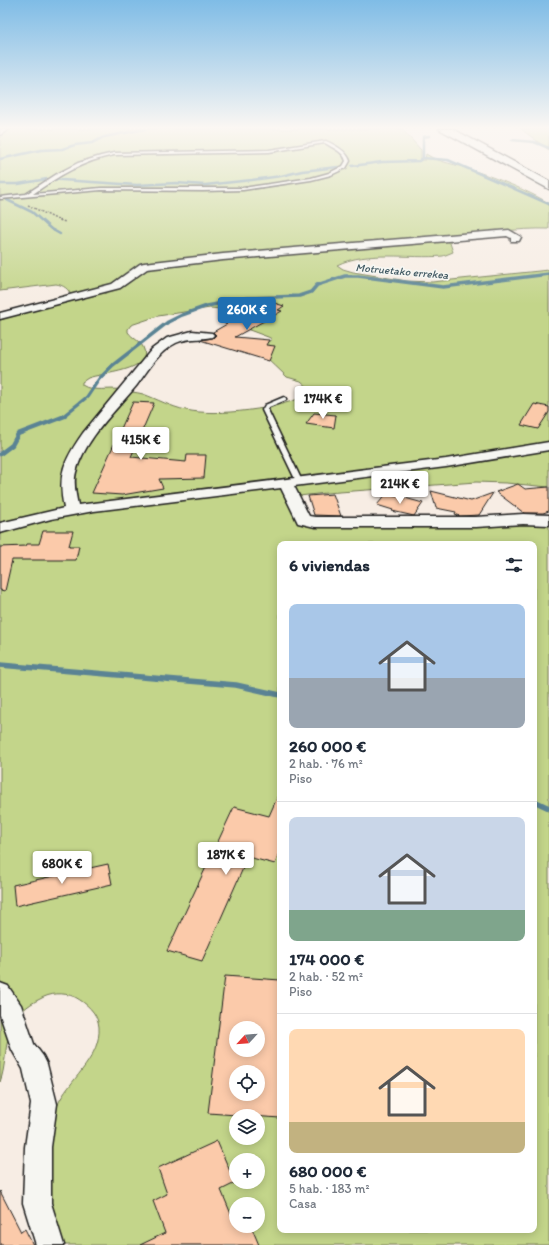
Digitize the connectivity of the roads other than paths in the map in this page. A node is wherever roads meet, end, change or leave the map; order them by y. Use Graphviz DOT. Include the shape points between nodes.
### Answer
graph roads {
  1 [pos="40,187"];
  2 [pos="256,187"];
  3 [pos="28,195"];
  4 [pos="0,198"];
  5 [pos="515,238"];
  6 [pos="0,316"];
  7 [pos="208,335"];
  8 [pos="284,399"];
  9 [pos="549,446"];
  10 [pos="292,482"];
  11 [pos="72,511"];
  12 [pos="549,520"];
  13 [pos="0,528"];
  14 [pos="0,994"];
  15 [pos="50,1245"];
  1 -- 3 [label="lane"];
  2 -- 3 [label="lane" via="202,190 101,189"];
  3 -- 4 [label="lane"];
  5 -- 6 [label="street" via="509,233 501,233 144,266 116,286"];
  7 -- 11 [label="street" via="194,334 166,343 146,362 85,440 69,472 66,488"];
  8 -- 10 [label="lane" via="265,410"];
  9 -- 10 [label="street" via="446,463"];
  10 -- 11 [label="street"];
  10 -- 12 [label="street" via="303,520 315,522"];
  11 -- 13 [label="street" via="50,514"];
  14 -- 15 [label="street" via="12,1013 24,1050 34,1064 44,1104 38,1147 37,1203"];
}
